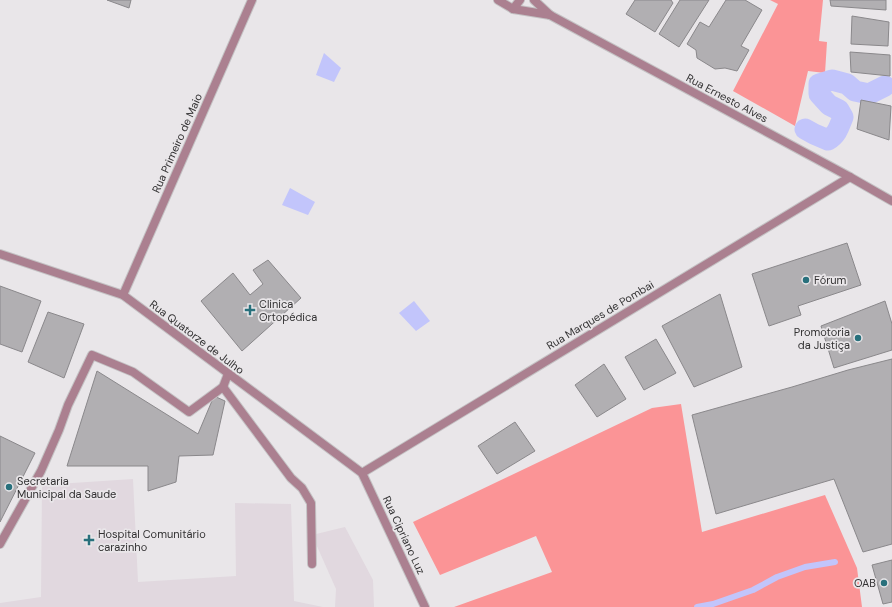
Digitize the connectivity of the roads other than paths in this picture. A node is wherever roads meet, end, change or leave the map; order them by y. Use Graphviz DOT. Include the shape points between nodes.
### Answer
graph roads {
  1 [pos="252,0"];
  2 [pos="498,0"];
  3 [pos="520,0"];
  4 [pos="534,0"];
  5 [pos="513,10"];
  6 [pos="550,15"];
  7 [pos="850,176"];
  8 [pos="892,201"];
  9 [pos="0,254"];
  10 [pos="123,296"];
  11 [pos="228,374"];
  12 [pos="222,387"];
  13 [pos="362,473"];
  14 [pos="0,544"];
  15 [pos="312,564"];
  16 [pos="425,607"];
  1 -- 10 [label="street, Rua Primeiro de Maio"];
  2 -- 5 [label="street, Rua Ernesto Alves"];
  3 -- 5 [label="street"];
  4 -- 6 [label="street, Rua Ernesto Alves"];
  5 -- 6 [label="street, Rua Ernesto Alves"];
  6 -- 7 [label="street, Rua Ernesto Alves"];
  7 -- 8 [label="street, Rua Ernesto Alves"];
  7 -- 13 [label="street, Rua Marques de Pombai"];
  9 -- 10 [label="street, Rua Quatorze de Julho"];
  10 -- 11 [label="street, Rua Quatorze de Julho"];
  11 -- 12 [label="street"];
  11 -- 13 [label="street, Rua Quatorze de Julho"];
  12 -- 14 [label="street" via="189,412 133,372 92,355 68,404 41,471"];
  12 -- 15 [label="street" via="311,503"];
  13 -- 16 [label="street, Rua Cipriano Luz"];
}
